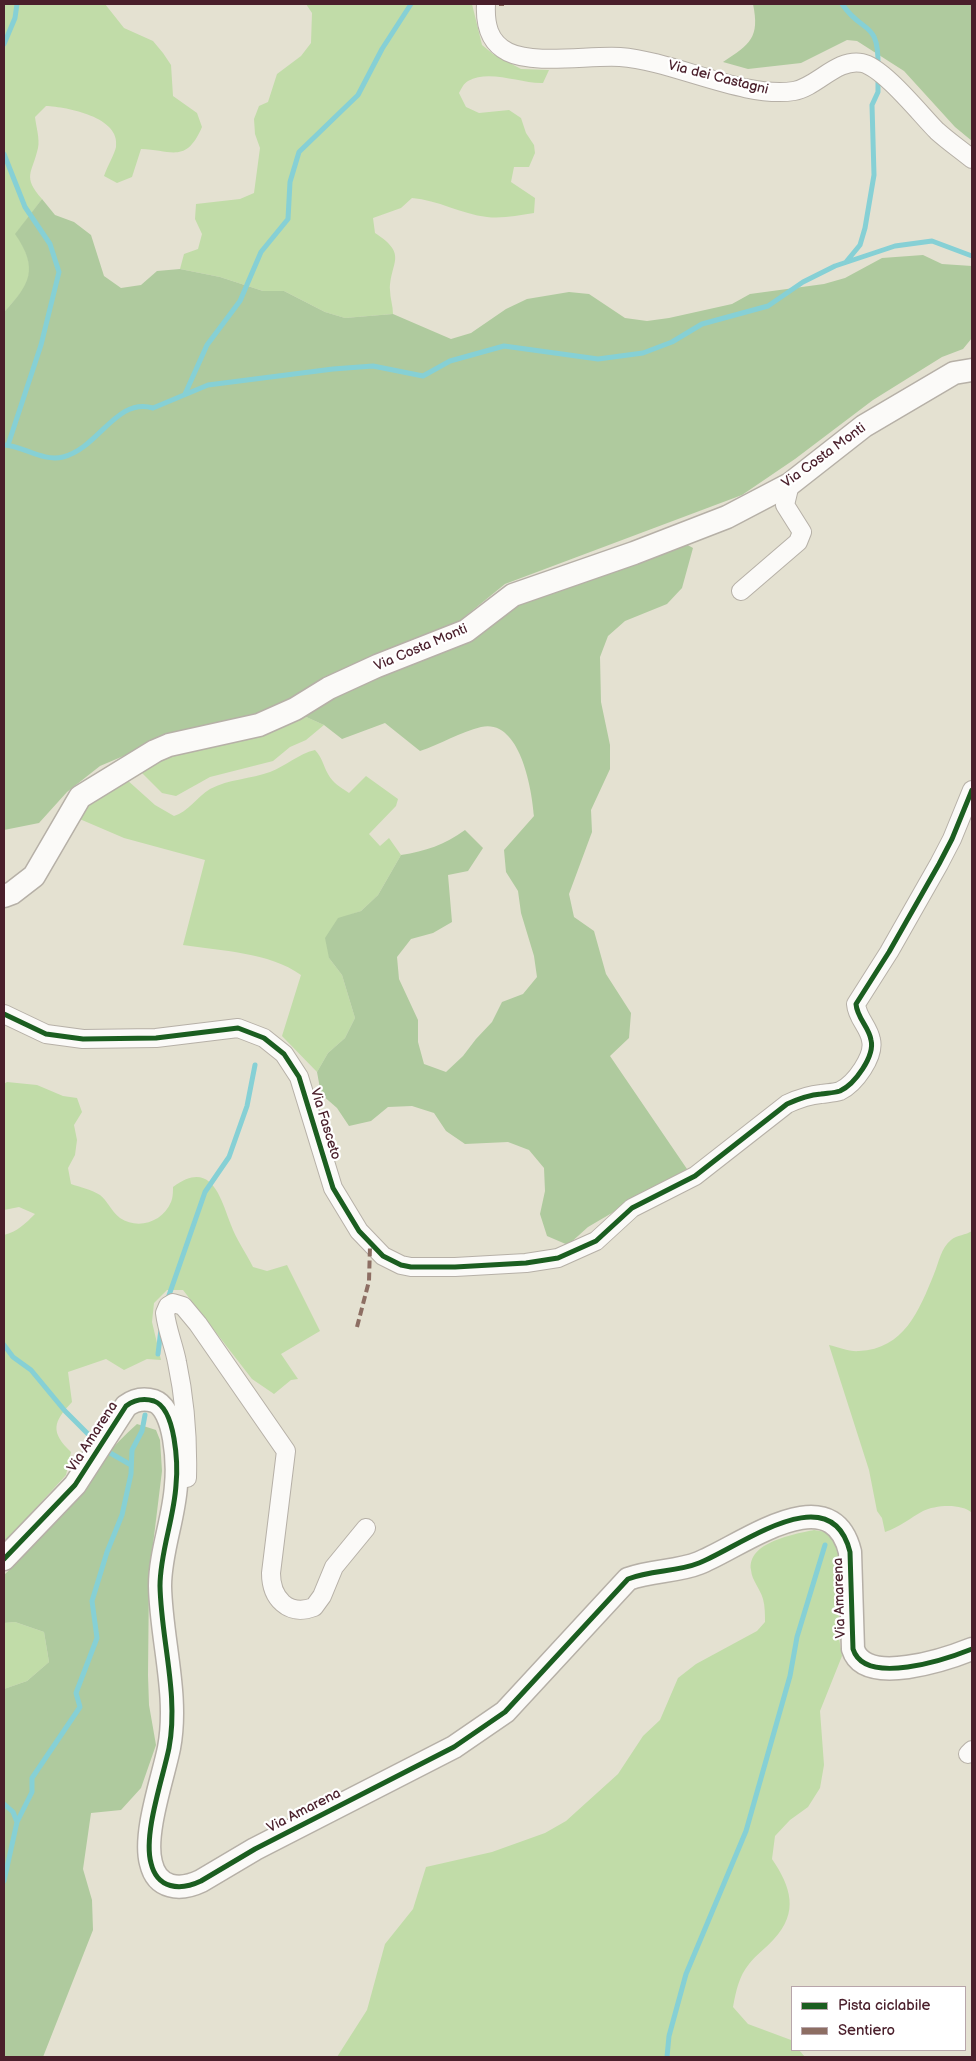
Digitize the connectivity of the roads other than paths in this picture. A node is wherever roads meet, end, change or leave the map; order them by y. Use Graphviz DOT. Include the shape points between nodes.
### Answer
graph roads {
  1 [pos="486,4"];
  2 [pos="972,159"];
  3 [pos="972,370"];
  4 [pos="790,484"];
  5 [pos="741,591"];
  6 [pos="972,790"];
  7 [pos="4,896"];
  8 [pos="4,1014"];
  9 [pos="170,1521"];
  10 [pos="366,1528"];
  11 [pos="4,1559"];
  12 [pos="972,1648"];
  1 -- 2 [label="street, Via dei Castagni" via="486,24 497,45 529,57 642,60 775,92 806,88 852,63 867,64 939,133"];
  3 -- 4 [label="street, Via Costa Monti" via="954,373 864,426"];
  4 -- 5 [label="street" via="785,505 802,532 798,542"];
  4 -- 7 [label="street, Via Costa Monti" via="727,517 512,595 466,631 329,688 296,709 259,725 169,745 156,751 80,796 34,876"];
  6 -- 8 [label="street, Via Fasceto" via="939,864 856,1004 871,1038 871,1054 860,1072 842,1090 787,1104 695,1176 632,1208 596,1241 558,1258 455,1267 401,1265 383,1256 370,1246 333,1188 299,1077 284,1054 264,1038 238,1028 156,1038 82,1039 46,1034"];
  9 -- 10 [label="street" via="178,1518 185,1497 187,1462 179,1373 165,1313 174,1303 183,1306 198,1324 286,1451 271,1573 279,1602 297,1610 314,1607 334,1567"];
  9 -- 11 [label="street, Via Amarena" via="176,1484 174,1437 161,1405 140,1400 120,1411 75,1485"];
  9 -- 12 [label="street, Via Amarena" via="160,1584 170,1697 170,1746 149,1852 160,1882 176,1887 201,1881 255,1849 454,1747 505,1712 628,1579 697,1564 763,1531 798,1518 808,1516 828,1521 848,1541 853,1649 861,1662 875,1667 904,1668"];
}
